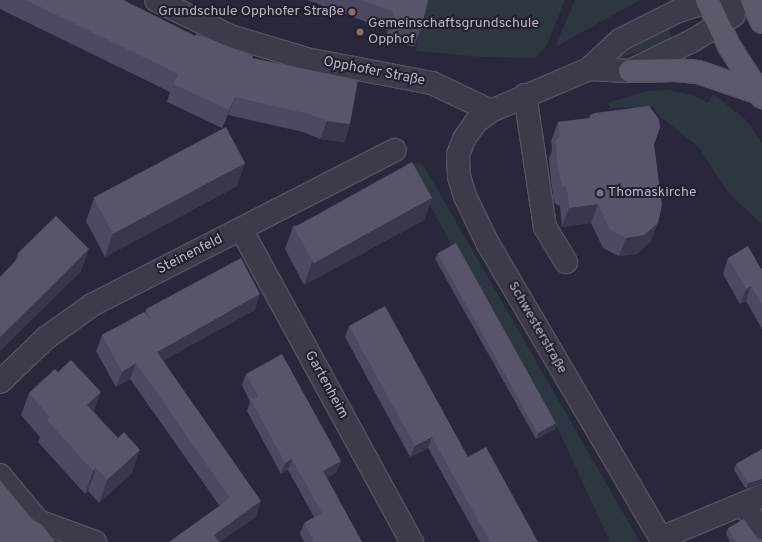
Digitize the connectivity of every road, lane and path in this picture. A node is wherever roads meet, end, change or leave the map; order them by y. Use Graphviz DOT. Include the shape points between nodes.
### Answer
graph roads {
  1 [pos="156,0"];
  2 [pos="707,1"];
  3 [pos="754,1"];
  4 [pos="762,22"];
  5 [pos="718,25"];
  6 [pos="589,69"];
  7 [pos="630,71"];
  8 [pos="525,95"];
  9 [pos="761,95"];
  10 [pos="491,111"];
  11 [pos="395,150"];
  12 [pos="241,229"];
  13 [pos="566,262"];
  14 [pos="0,382"];
  15 [pos="0,475"];
  16 [pos="753,500"];
  17 [pos="762,534"];
  18 [pos="662,540"];
  19 [pos="95,542"];
  20 [pos="412,542"];
  1 -- 10 [label="street, Opphofer Straße" via="230,36 306,59 432,83"];
  2 -- 3 [label="street"];
  2 -- 5 [label="main road"];
  2 -- 6 [label="street" via="678,11 620,40"];
  3 -- 4 [label="main road"];
  3 -- 5 [label="street"];
  5 -- 7 [label="street"];
  5 -- 9 [label="main road"];
  6 -- 7 [label="street"];
  6 -- 8 [label="street"];
  7 -- 9 [label="main road" via="698,72"];
  8 -- 10 [label="street"];
  8 -- 13 [label="street" via="545,227"];
  10 -- 18 [label="street, Schwesterstraße" via="475,123 458,154 459,176 465,196 488,244"];
  11 -- 12 [label="street, Steinenfeld"];
  12 -- 14 [label="street, Steinenfeld" via="92,305 46,338"];
  12 -- 20 [label="street, Gartenheim"];
  15 -- 19 [label="street" via="38,521"];
  16 -- 17 [label="street"];
  16 -- 18 [label="street"];
}
